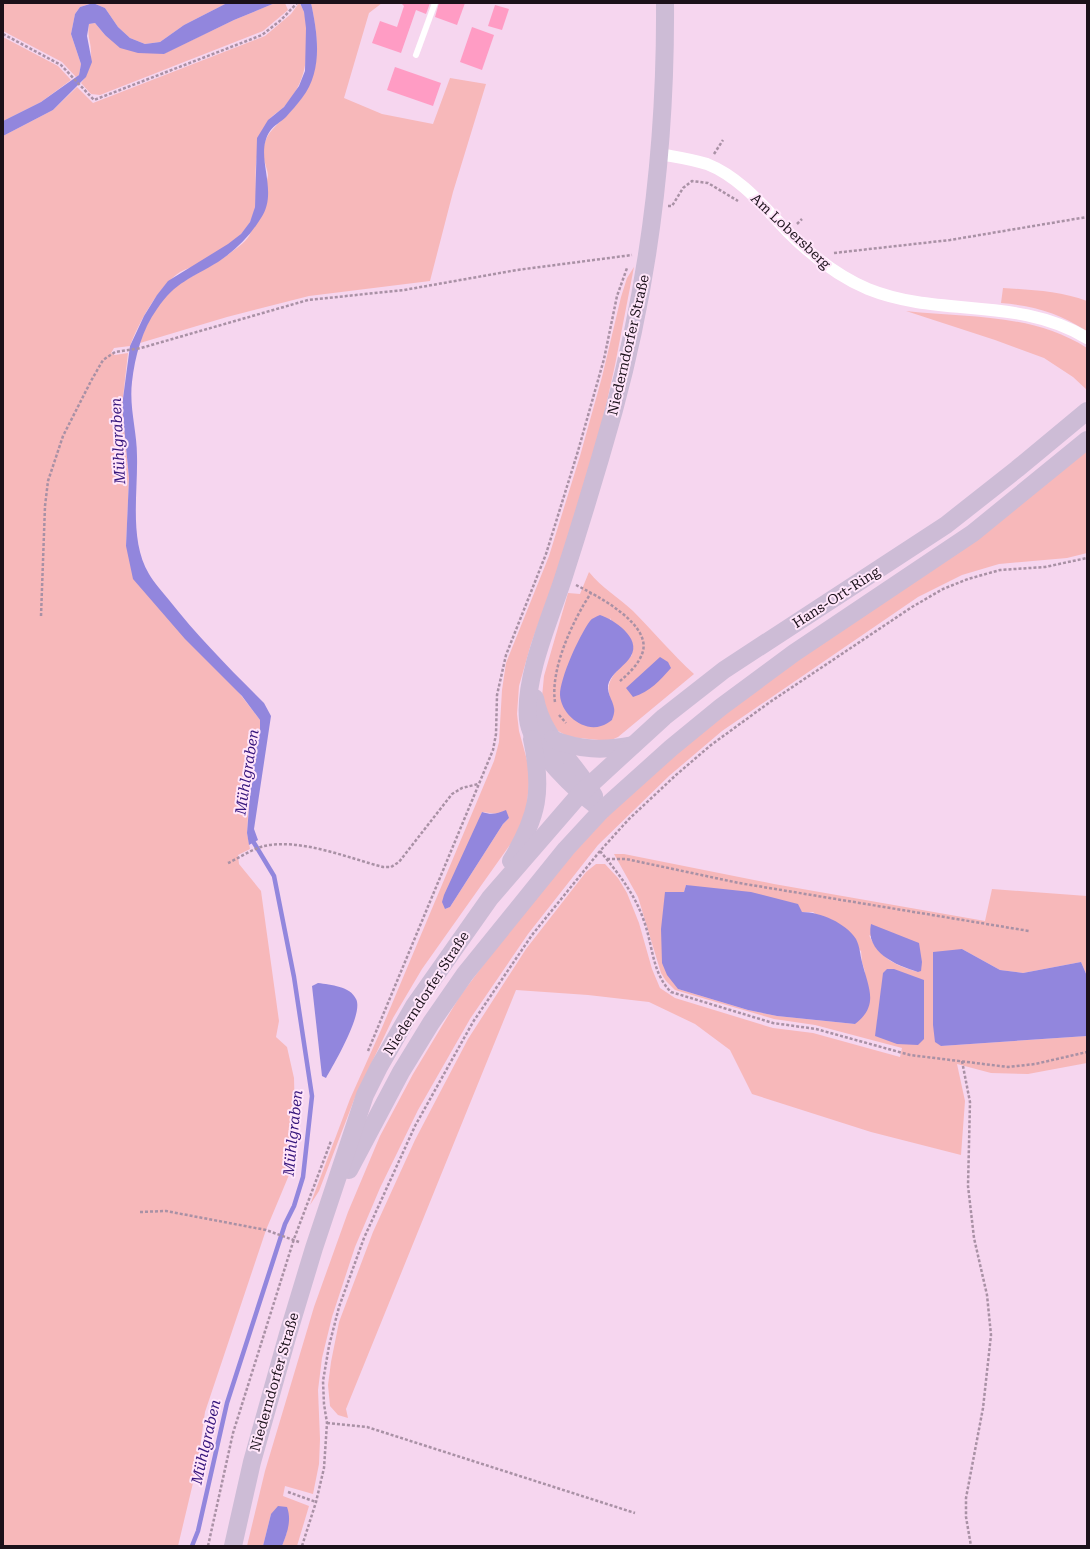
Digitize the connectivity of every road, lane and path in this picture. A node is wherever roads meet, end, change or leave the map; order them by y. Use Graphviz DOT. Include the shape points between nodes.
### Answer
graph roads {
  1 [pos="297,3"];
  2 [pos="435,3"];
  3 [pos="665,3"];
  4 [pos="3,34"];
  5 [pos="416,55"];
  6 [pos="660,154"];
  7 [pos="742,203"];
  8 [pos="654,205"];
  9 [pos="1087,217"];
  10 [pos="632,247"];
  11 [pos="631,255"];
  12 [pos="813,256"];
  13 [pos="1087,338"];
  14 [pos="1087,411"];
  15 [pos="1087,440"];
  16 [pos="1087,558"];
  17 [pos="563,579"];
  18 [pos="591,593"];
  19 [pos="41,616"];
  20 [pos="532,677"];
  21 [pos="619,682"];
  22 [pos="556,707"];
  23 [pos="558,714"];
  24 [pos="566,723"];
  25 [pos="529,728"];
  26 [pos="552,739"];
  27 [pos="633,745"];
  28 [pos="479,784"];
  29 [pos="584,790"];
  30 [pos="602,810"];
  31 [pos="600,851"];
  32 [pos="607,859"];
  33 [pos="228,863"];
  34 [pos="490,898"];
  35 [pos="1028,931"];
  36 [pos="1087,1052"];
  37 [pos="365,1057"];
  38 [pos="962,1061"];
  39 [pos="333,1135"];
  40 [pos="140,1212"];
  41 [pos="324,1221"];
  42 [pos="287,1237"];
  43 [pos="327,1423"];
  44 [pos="288,1492"];
  45 [pos="316,1502"];
  46 [pos="635,1513"];
  47 [pos="208,1546"];
  48 [pos="233,1546"];
  49 [pos="302,1546"];
  50 [pos="971,1546"];
  1 -- 4 [label="path" via="262,35 94,100 61,65"];
  2 -- 5 [label="lane"];
  3 -- 6 [label="main road, Niederndorfer Straße"];
  6 -- 8 [label="main road, Niederndorfer Straße"];
  6 -- 12 [label="street, Am Lobersberg" via="707,164 726,174 755,198"];
  7 -- 8 [label="path" via="708,183 692,181 683,188 672,206"];
  8 -- 17 [label="main road, Niederndorfer Straße" via="642,287 615,406"];
  9 -- 12 [label="path" via="950,240"];
  10 -- 11 [label="path"];
  11 -- 19 [label="path" via="517,270 404,290 308,300 141,348 115,352 103,360 94,376 63,436 48,481"];
  11 -- 28 [label="path" via="617,296 604,359 578,451 546,554 506,655 497,696 493,750"];
  12 -- 13 [label="street, Am Lobersberg" via="835,272 893,298 926,304 1018,313 1049,320"];
  14 -- 27 [label="main road, Hans-Ort-Ring" via="1018,469 946,524 724,670"];
  15 -- 30 [label="main road, Hans-Ort-Ring" via="973,533 794,653 721,707"];
  16 -- 31 [label="path" via="1045,567 1000,570 943,589 912,607 770,702 711,746 676,774"];
  17 -- 18 [label="path"];
  17 -- 20 [label="main road, Niederndorfer Straße"];
  18 -- 21 [label="path" via="632,621 642,640 643,652 640,658"];
  18 -- 22 [label="path" via="571,628 560,658 554,688"];
  20 -- 25 [label="main road, Niederndorfer Straße" via="527,701"];
  20 -- 26 [label="main road, Niederndorfer Straße" via="536,708"];
  23 -- 24 [label="path"];
  25 -- 29 [label="main road, Niederndorfer Straße" via="549,759"];
  25 -- 34 [label="main road" via="538,774 535,810 518,850"];
  26 -- 27 [label="main road" via="580,748"];
  26 -- 29 [label="main road, Niederndorfer Straße"];
  27 -- 29 [label="main road, Hans-Ort-Ring"];
  28 -- 33 [label="path" via="462,788 452,794 399,862 391,867 305,846 278,844 262,846"];
  28 -- 37 [label="path"];
  29 -- 30 [label="main road, Niederndorfer Straße"];
  29 -- 34 [label="main road, Niederndorfer Straße"];
  30 -- 41 [label="main road, Niederndorfer Straße" via="501,927 435,1017 368,1132"];
  31 -- 32 [label="path"];
  31 -- 43 [label="path" via="532,934 477,1016 415,1126 364,1238 339,1307 329,1346 324,1381"];
  32 -- 35 [label="path" via="626,859 739,883"];
  32 -- 38 [label="path" via="630,890 644,921 662,983 671,992 773,1023 816,1029 910,1055"];
  34 -- 41 [label="main road, Niederndorfer Straße" via="414,1006 379,1067 365,1096"];
  36 -- 38 [label="path" via="1035,1064 1008,1067"];
  38 -- 50 [label="path" via="970,1102 968,1186 974,1238 987,1295 991,1335 983,1408 966,1498"];
  39 -- 47 [label="path" via="294,1240 233,1433"];
  40 -- 42 [label="path" via="166,1211"];
  41 -- 48 [label="main road, Niederndorfer Straße" via="301,1288 268,1403"];
  43 -- 45 [label="path" via="324,1468"];
  43 -- 46 [label="path" via="367,1427"];
  44 -- 45 [label="path"];
  45 -- 49 [label="path"];
}
